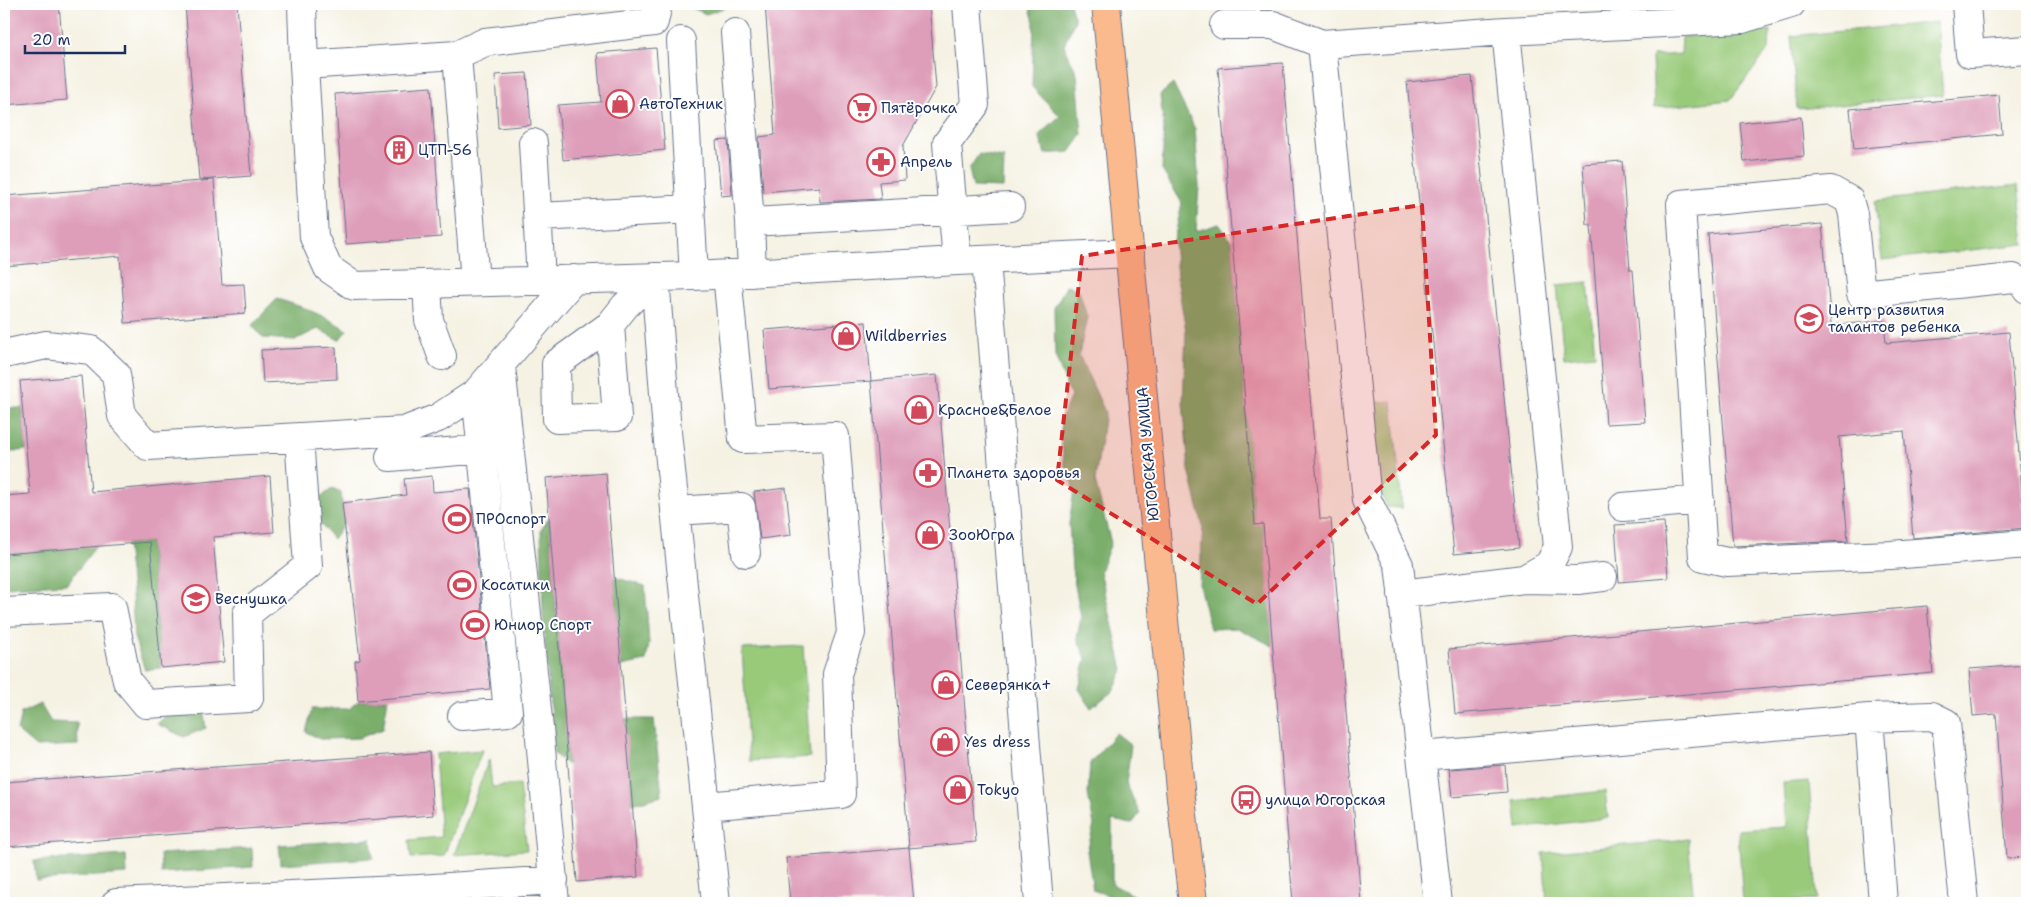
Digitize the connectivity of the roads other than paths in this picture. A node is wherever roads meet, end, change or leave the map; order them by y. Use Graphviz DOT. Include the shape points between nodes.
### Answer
graph roads {
  1 [pos="302,4"];
  2 [pos="658,4"];
  3 [pos="967,4"];
  4 [pos="1106,4"];
  5 [pos="1790,4"];
  6 [pos="1966,4"];
  7 [pos="1224,25"];
  8 [pos="1506,31"];
  9 [pos="735,33"];
  10 [pos="681,41"];
  11 [pos="1322,44"];
  12 [pos="2027,50"];
  13 [pos="457,55"];
  14 [pos="304,65"];
  15 [pos="533,143"];
  16 [pos="1010,206"];
  17 [pos="691,209"];
  18 [pos="953,210"];
  19 [pos="538,217"];
  20 [pos="750,222"];
  21 [pos="1130,253"];
  22 [pos="957,261"];
  23 [pos="986,261"];
  24 [pos="739,273"];
  25 [pos="694,276"];
  26 [pos="655,277"];
  27 [pos="574,279"];
  28 [pos="541,280"];
  29 [pos="475,282"];
  30 [pos="427,284"];
  31 [pos="2027,289"];
  32 [pos="610,325"];
  33 [pos="4,354"];
  34 [pos="442,356"];
  35 [pos="501,366"];
  36 [pos="476,393"];
  37 [pos="299,437"];
  38 [pos="482,448"];
  39 [pos="390,457"];
  40 [pos="1700,500"];
  41 [pos="1623,507"];
  42 [pos="675,511"];
  43 [pos="2027,544"];
  44 [pos="746,552"];
  45 [pos="1603,577"];
  46 [pos="1524,579"];
  47 [pos="1402,594"];
  48 [pos="4,612"];
  49 [pos="462,716"];
  50 [pos="1869,718"];
  51 [pos="1421,756"];
  52 [pos="706,806"];
  53 [pos="554,892"];
  54 [pos="419,896"];
  55 [pos="116,903"];
  56 [pos="716,903"];
  57 [pos="1040,903"];
  58 [pos="1193,903"];
  59 [pos="1438,903"];
  60 [pos="1883,903"];
  61 [pos="1964,903"];
  1 -- 14 [label="lane"];
  2 -- 13 [label="lane" via="654,22 485,42"];
  3 -- 18 [label="lane" via="975,105 947,144"];
  4 -- 21 [label="main road, ЮГОРСКАЯ УЛИЦА"];
  5 -- 8 [label="lane" via="1742,19"];
  6 -- 12 [label="lane" via="1970,54"];
  7 -- 11 [label="lane" via="1273,25"];
  8 -- 11 [label="lane"];
  8 -- 46 [label="lane" via="1558,547 1549,565"];
  9 -- 20 [label="lane"];
  10 -- 17 [label="lane"];
  11 -- 47 [label="lane" via="1367,500 1399,565"];
  13 -- 14 [label="lane"];
  13 -- 29 [label="lane"];
  14 -- 30 [label="lane" via="314,237 328,268 354,286"];
  15 -- 19 [label="lane"];
  16 -- 18 [label="lane"];
  17 -- 19 [label="lane"];
  17 -- 25 [label="lane"];
  18 -- 20 [label="lane"];
  18 -- 22 [label="lane"];
  19 -- 28 [label="lane"];
  20 -- 24 [label="lane"];
  21 -- 23 [label="lane"];
  21 -- 58 [label="main road, ЮГОРСКАЯ УЛИЦА"];
  22 -- 23 [label="lane"];
  22 -- 24 [label="lane"];
  23 -- 57 [label="lane"];
  24 -- 25 [label="lane"];
  24 -- 52 [label="lane" via="743,439 834,436 851,633 837,674 842,794"];
  25 -- 26 [label="lane"];
  26 -- 27 [label="lane"];
  26 -- 32 [label="lane"];
  26 -- 42 [label="lane"];
  27 -- 28 [label="lane"];
  27 -- 35 [label="lane"];
  28 -- 29 [label="lane"];
  29 -- 30 [label="lane"];
  30 -- 34 [label="lane" via="429,320"];
  31 -- 40 [label="lane" via="2013,278 1861,294 1850,200 1831,190 1681,204"];
  33 -- 37 [label="lane" via="46,345 91,350 116,374 122,416 148,446"];
  35 -- 36 [label="lane"];
  35 -- 53 [label="lane"];
  36 -- 37 [label="lane" via="438,418 404,431"];
  36 -- 38 [label="lane"];
  37 -- 48 [label="lane" via="308,566 247,614 249,698 146,704 127,681 112,607"];
  38 -- 39 [label="lane"];
  38 -- 49 [label="lane" via="508,712"];
  40 -- 41 [label="lane"];
  40 -- 43 [label="lane" via="1703,557 1727,562 1891,555"];
  42 -- 44 [label="lane" via="742,507"];
  42 -- 52 [label="lane"];
  45 -- 46 [label="lane"];
  46 -- 47 [label="lane"];
  47 -- 51 [label="lane"];
  50 -- 51 [label="lane"];
  50 -- 60 [label="lane"];
  50 -- 61 [label="lane" via="1932,716 1946,723"];
  51 -- 59 [label="lane"];
  52 -- 56 [label="lane"];
  53 -- 54 [label="lane"];
  54 -- 55 [label="lane"];
}
